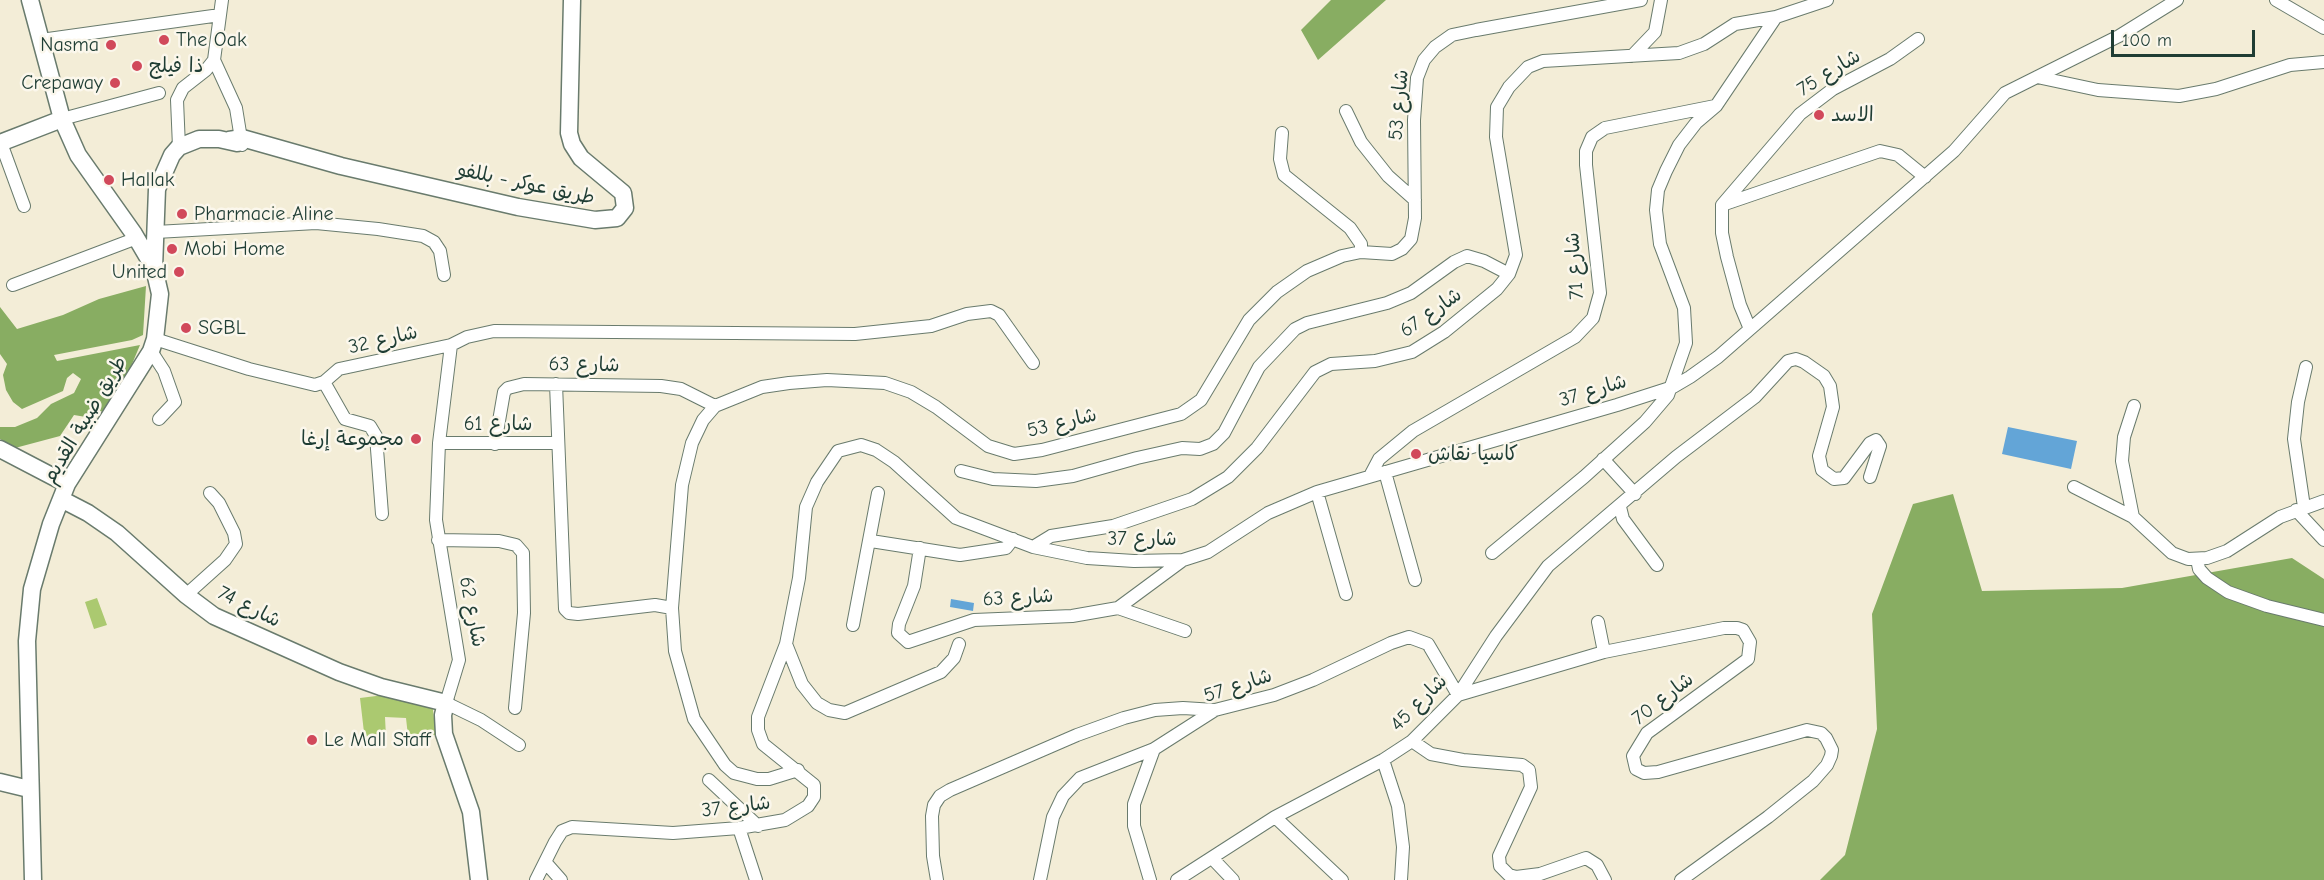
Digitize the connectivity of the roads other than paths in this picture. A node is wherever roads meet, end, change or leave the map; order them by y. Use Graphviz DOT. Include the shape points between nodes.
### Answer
graph roads {
  1 [pos="30,0"];
  2 [pos="222,0"];
  3 [pos="572,0"];
  4 [pos="1641,0"];
  5 [pos="1661,0"];
  6 [pos="1827,0"];
  7 [pos="2176,0"];
  8 [pos="2276,0"];
  9 [pos="220,15"];
  10 [pos="1776,17"];
  11 [pos="2324,28"];
  12 [pos="41,39"];
  13 [pos="1918,39"];
  14 [pos="1631,57"];
  15 [pos="214,60"];
  16 [pos="2324,62"];
  17 [pos="2037,77"];
  18 [pos="159,93"];
  19 [pos="1716,106"];
  20 [pos="1346,111"];
  21 [pos="62,119"];
  22 [pos="1282,133"];
  23 [pos="238,141"];
  24 [pos="0,143"];
  25 [pos="179,147"];
  26 [pos="1924,177"];
  27 [pos="1415,200"];
  28 [pos="1722,205"];
  29 [pos="24,206"];
  30 [pos="156,224"];
  31 [pos="133,232"];
  32 [pos="1361,252"];
  33 [pos="154,268"];
  34 [pos="1509,274"];
  35 [pos="444,275"];
  36 [pos="13,285"];
  37 [pos="1750,329"];
  38 [pos="153,345"];
  39 [pos="451,345"];
  40 [pos="1033,363"];
  41 [pos="2306,367"];
  42 [pos="324,382"];
  43 [pos="556,384"];
  44 [pos="1673,387"];
  45 [pos="715,406"];
  46 [pos="2134,406"];
  47 [pos="159,419"];
  48 [pos="439,443"];
  49 [pos="558,443"];
  50 [pos="495,444"];
  51 [pos="0,449"];
  52 [pos="1603,459"];
  53 [pos="961,471"];
  54 [pos="1385,472"];
  55 [pos="1370,476"];
  56 [pos="1870,477"];
  57 [pos="2074,487"];
  58 [pos="64,492"];
  59 [pos="1317,492"];
  60 [pos="210,493"];
  61 [pos="879,493"];
  62 [pos="1635,494"];
  63 [pos="2324,501"];
  64 [pos="1620,507"];
  65 [pos="2300,508"];
  66 [pos="382,514"];
  67 [pos="2133,517"];
  68 [pos="1013,539"];
  69 [pos="438,540"];
  70 [pos="871,540"];
  71 [pos="2324,540"];
  72 [pos="1033,547"];
  73 [pos="920,548"];
  74 [pos="1492,553"];
  75 [pos="1183,560"];
  76 [pos="2197,560"];
  77 [pos="1658,565"];
  78 [pos="1415,580"];
  79 [pos="1346,594"];
  80 [pos="186,595"];
  81 [pos="672,608"];
  82 [pos="1118,608"];
  83 [pos="2324,620"];
  84 [pos="1598,622"];
  85 [pos="853,625"];
  86 [pos="1185,631"];
  87 [pos="786,644"];
  88 [pos="959,644"];
  89 [pos="1604,652"];
  90 [pos="1458,695"];
  91 [pos="446,703"];
  92 [pos="515,708"];
  93 [pos="1215,710"];
  94 [pos="1412,741"];
  95 [pos="519,745"];
  96 [pos="1154,749"];
  97 [pos="1383,760"];
  98 [pos="798,770"];
  99 [pos="709,780"];
  100 [pos="0,782"];
  101 [pos="29,789"];
  102 [pos="1275,817"];
  103 [pos="758,826"];
  104 [pos="739,828"];
  105 [pos="1212,858"];
  106 [pos="546,863"];
  107 [pos="33,880"];
  108 [pos="479,880"];
  109 [pos="536,880"];
  110 [pos="561,880"];
  111 [pos="756,880"];
  112 [pos="937,880"];
  113 [pos="1040,880"];
  114 [pos="1150,880"];
  115 [pos="1177,880"];
  116 [pos="1233,880"];
  117 [pos="1342,880"];
  118 [pos="1401,880"];
  119 [pos="1605,880"];
  120 [pos="1681,880"];
  1 -- 12 [label="street"];
  2 -- 9 [label="street"];
  3 -- 23 [label="street, طريق عوكر - بللفو" via="569,133 581,158 623,193 625,208 617,218 595,220 518,207"];
  4 -- 27 [label="street, شارع 53" via="1452,35 1435,47 1417,78"];
  5 -- 14 [label="street" via="1655,32"];
  6 -- 10 [label="street"];
  7 -- 17 [label="street, شارع 37" via="2119,36"];
  8 -- 11 [label="street"];
  9 -- 12 [label="street"];
  9 -- 15 [label="street"];
  10 -- 14 [label="street" via="1735,24 1690,50"];
  10 -- 19 [label="street"];
  12 -- 21 [label="street"];
  13 -- 28 [label="street, شارع 75" via="1800,114"];
  14 -- 34 [label="street" via="1534,64 1516,78 1501,99 1496,113 1496,137 1516,255"];
  15 -- 23 [label="street" via="236,108"];
  15 -- 25 [label="street" via="179,94"];
  16 -- 17 [label="street" via="2290,65 2217,89 2179,96 2098,90"];
  17 -- 26 [label="street, شارع 37" via="2005,93 1954,151"];
  18 -- 21 [label="street"];
  19 -- 44 [label="street" via="1679,145 1665,171 1656,201 1660,244 1684,308 1686,343"];
  19 -- 55 [label="street, شارع 71" via="1605,128 1592,137 1586,165 1600,293 1593,318 1575,337 1413,431 1378,459"];
  20 -- 27 [label="street" via="1361,142 1388,176"];
  21 -- 24 [label="street"];
  21 -- 31 [label="street" via="78,155"];
  22 -- 32 [label="street" via="1280,159 1284,175 1350,228 1361,244"];
  23 -- 25 [label="street, طريق عوكر - بللفو" via="199,139"];
  24 -- 29 [label="street"];
  25 -- 30 [label="street" via="161,177"];
  26 -- 28 [label="street" via="1898,155 1880,151"];
  26 -- 37 [label="street, شارع 37"];
  27 -- 32 [label="street, شارع 53" via="1414,230 1407,244 1386,254"];
  28 -- 37 [label="street" via="1727,257"];
  30 -- 31 [label="street" via="142,220"];
  30 -- 33 [label="street"];
  30 -- 35 [label="street" via="316,223 428,237 439,248"];
  31 -- 33 [label="street"];
  31 -- 36 [label="street"];
  32 -- 45 [label="street, شارع 53" via="1306,271 1277,292 1249,320 1201,400 1180,414 1042,450 1014,454 988,446 912,392 885,382 789,383 762,387"];
  33 -- 38 [label="street" via="160,294"];
  34 -- 53 [label="street" via="1467,256 1411,294 1307,322 1295,329 1259,367 1224,433 1213,444 1200,449 1182,448 1073,476 1036,481 993,479"];
  34 -- 72 [label="street, شارع 67" via="1473,309 1412,352 1375,361 1331,364 1315,372 1257,448 1235,470 1192,499 1113,526 1051,536"];
  37 -- 44 [label="street, شارع 37" via="1703,369"];
  38 -- 42 [label="street" via="304,384"];
  38 -- 47 [label="street" via="175,402"];
  38 -- 58 [label="street, طريق ضبية القديم"];
  39 -- 40 [label="street, شارع 32" via="494,331 875,333 931,326 991,311 999,315"];
  39 -- 42 [label="street, شارع 32" via="339,369"];
  39 -- 48 [label="street, شارع 62"];
  41 -- 65 [label="street" via="2294,439"];
  42 -- 66 [label="street" via="345,419 370,426 376,436"];
  43 -- 45 [label="street, شارع 63" via="681,388"];
  43 -- 49 [label="street"];
  43 -- 50 [label="street, شارع 63" via="508,388 502,398"];
  44 -- 52 [label="street" via="1657,410"];
  44 -- 54 [label="street, شارع 37"];
  45 -- 81 [label="street" via="692,443 682,485"];
  46 -- 67 [label="street" via="2124,437 2122,461"];
  48 -- 50 [label="street, شارع 61"];
  48 -- 69 [label="street, شارع 62"];
  49 -- 50 [label="street, شارع 61"];
  49 -- 81 [label="street" via="566,611 578,614 655,604"];
  51 -- 58 [label="street, شارع 74"];
  52 -- 62 [label="street"];
  52 -- 74 [label="street"];
  54 -- 55 [label="street, شارع 37"];
  54 -- 78 [label="street"];
  55 -- 59 [label="street, شارع 37"];
  56 -- 62 [label="street, شارع 45" via="1880,446 1876,440 1870,442 1844,478 1834,479 1822,470 1820,456 1833,407 1832,392 1824,376 1796,359 1788,361 1755,396"];
  57 -- 67 [label="street"];
  58 -- 80 [label="street, شارع 74"];
  58 -- 101 [label="street, طريق ضبية القديم" via="43,548 29,606"];
  59 -- 75 [label="street, شارع 37" via="1268,513 1208,552"];
  59 -- 79 [label="street"];
  60 -- 80 [label="street" via="219,503 236,544 225,560"];
  61 -- 70 [label="street"];
  62 -- 64 [label="street, شارع 45"];
  63 -- 65 [label="street"];
  64 -- 77 [label="street" via="1623,519"];
  64 -- 90 [label="street, شارع 45" via="1548,566"];
  65 -- 71 [label="street"];
  65 -- 76 [label="street" via="2244,542"];
  67 -- 76 [label="street" via="2172,554"];
  68 -- 72 [label="street, شارع 37"];
  68 -- 73 [label="street" via="1006,548 976,554"];
  68 -- 87 [label="street, شارع 37" via="957,518 876,450 861,445 838,451 817,482 807,507"];
  69 -- 91 [label="street, شارع 62" via="459,660"];
  69 -- 92 [label="street" via="499,540 516,545 523,553 524,614"];
  70 -- 73 [label="street"];
  70 -- 85 [label="street"];
  72 -- 75 [label="street, شارع 37" via="1087,558"];
  73 -- 82 [label="street, شارع 63" via="914,586 899,624 898,633 908,642 974,620 1072,616"];
  75 -- 82 [label="street, شارع 63"];
  76 -- 83 [label="street" via="2207,578 2228,592"];
  80 -- 91 [label="street, شارع 74" via="214,616 339,672"];
  81 -- 98 [label="street" via="675,651 684,689 694,719 724,765 734,773 756,779"];
  82 -- 86 [label="street"];
  84 -- 89 [label="street"];
  87 -- 88 [label="street" via="802,684 817,703 845,713 940,672 954,658"];
  87 -- 98 [label="street, شارع 37" via="768,685 758,730 764,744"];
  89 -- 90 [label="street, شارع 70"];
  89 -- 120 [label="street, شارع 70" via="1731,627 1743,630 1750,642 1750,656 1745,663 1661,721 1640,741 1633,759 1641,772 1658,772 1807,730 1821,733 1832,750 1827,765 1813,781"];
  90 -- 93 [label="street, شارع 57" via="1428,644 1408,637 1274,695"];
  90 -- 94 [label="street, شارع 45"];
  91 -- 95 [label="street"];
  91 -- 108 [label="street, شارع 62" via="444,734 471,812"];
  93 -- 96 [label="street, شارع 57"];
  93 -- 112 [label="street" via="1155,710 1124,718 940,796 932,816"];
  94 -- 97 [label="street, شارع 45"];
  94 -- 119 [label="street" via="1431,754 1514,764 1529,770 1531,787 1499,856 1500,866 1509,875 1540,874 1586,858 1597,865"];
  96 -- 113 [label="street, شارع 57" via="1080,778 1063,796 1053,817"];
  96 -- 114 [label="street" via="1134,804 1134,826"];
  97 -- 102 [label="street, شارع 45"];
  97 -- 118 [label="street" via="1398,806 1403,847"];
  98 -- 103 [label="street, شارع 37" via="814,785 814,797 808,806 785,820"];
  99 -- 103 [label="street"];
  100 -- 101 [label="street"];
  101 -- 107 [label="street, طريق ضبية القديم"];
  102 -- 105 [label="street, شارع 45"];
  102 -- 117 [label="street"];
  103 -- 104 [label="street, شارع 37"];
  104 -- 106 [label="street, شارع 37" via="673,833 572,826 562,831"];
  104 -- 111 [label="street"];
  105 -- 115 [label="street, شارع 45"];
  105 -- 116 [label="street"];
  106 -- 109 [label="street, شارع 37"];
  106 -- 110 [label="street"];
}
